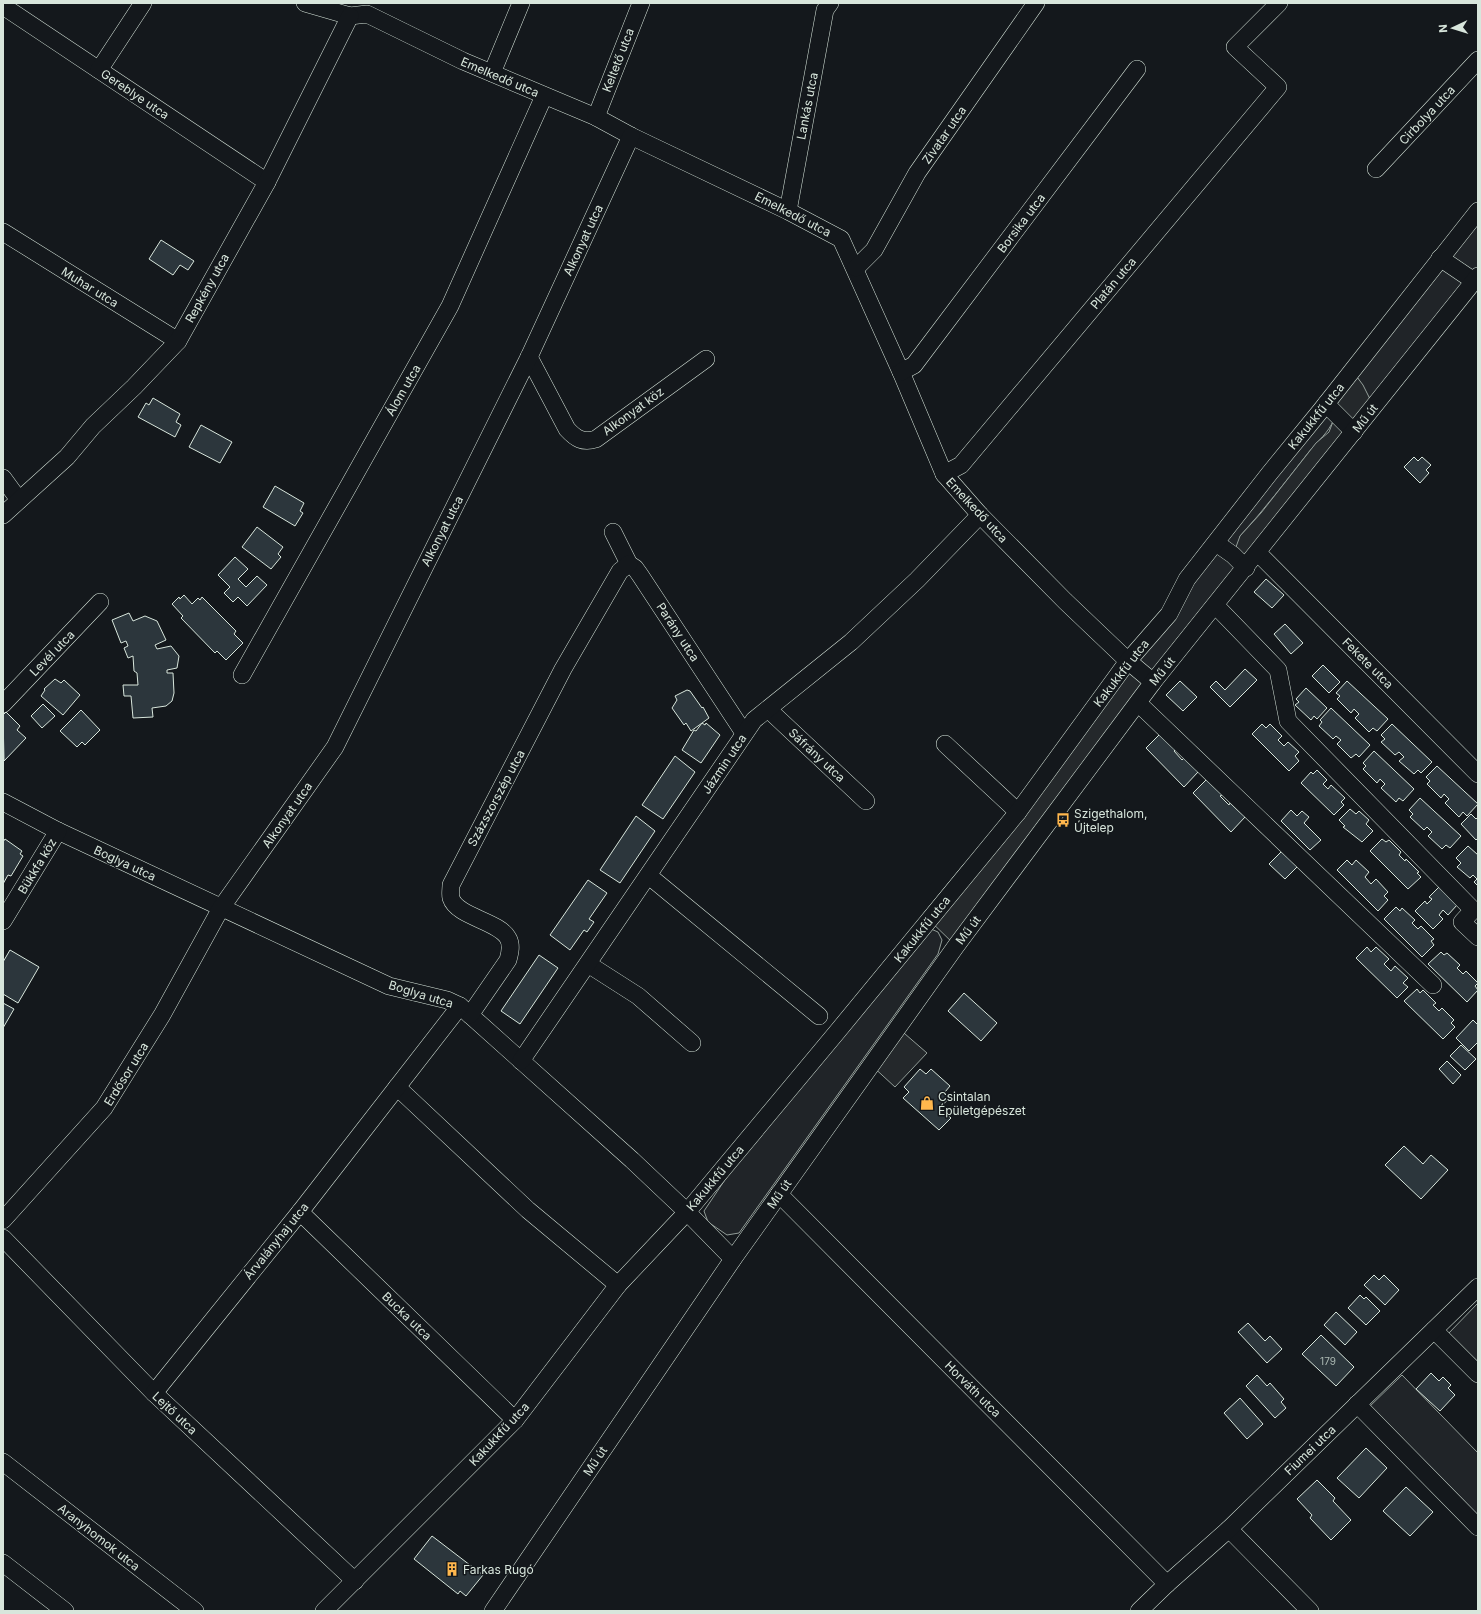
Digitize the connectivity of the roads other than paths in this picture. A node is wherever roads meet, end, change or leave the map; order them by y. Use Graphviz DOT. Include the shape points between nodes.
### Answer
graph roads {
  1 [pos="142,3"];
  2 [pos="305,3"];
  3 [pos="521,3"];
  4 [pos="640,3"];
  5 [pos="830,3"];
  6 [pos="1036,3"];
  7 [pos="1279,3"];
  8 [pos="3,6"];
  9 [pos="369,8"];
  10 [pos="350,16"];
  11 [pos="1478,60"];
  12 [pos="1137,69"];
  13 [pos="99,70"];
  14 [pos="492,73"];
  15 [pos="544,96"];
  16 [pos="596,117"];
  17 [pos="631,136"];
  18 [pos="1376,169"];
  19 [pos="268,182"];
  20 [pos="788,211"];
  21 [pos="1478,211"];
  22 [pos="3,232"];
  23 [pos="1440,258"];
  24 [pos="856,268"];
  25 [pos="1476,278"];
  26 [pos="178,341"];
  27 [pos="529,357"];
  28 [pos="706,359"];
  29 [pos="901,372"];
  30 [pos="1326,404"];
  31 [pos="1354,432"];
  32 [pos="944,474"];
  33 [pos="3,478"];
  34 [pos="19,500"];
  35 [pos="3,514"];
  36 [pos="980,515"];
  37 [pos="613,532"];
  38 [pos="1216,543"];
  39 [pos="1258,553"];
  40 [pos="629,564"];
  41 [pos="1246,568"];
  42 [pos="100,602"];
  43 [pos="1216,606"];
  44 [pos="1128,661"];
  45 [pos="242,675"];
  46 [pos="1153,682"];
  47 [pos="1138,703"];
  48 [pos="3,704"];
  49 [pos="769,710"];
  50 [pos="744,733"];
  51 [pos="945,744"];
  52 [pos="1478,774"];
  53 [pos="866,801"];
  54 [pos="3,802"];
  55 [pos="1018,812"];
  56 [pos="58,831"];
  57 [pos="649,876"];
  58 [pos="221,908"];
  59 [pos="3,921"];
  60 [pos="1478,937"];
  61 [pos="588,964"];
  62 [pos="1433,985"];
  63 [pos="465,1011"];
  64 [pos="819,1016"];
  65 [pos="692,1043"];
  66 [pos="521,1061"];
  67 [pos="397,1087"];
  68 [pos="779,1194"];
  69 [pos="300,1212"];
  70 [pos="687,1212"];
  71 [pos="3,1220"];
  72 [pos="3,1238"];
  73 [pos="732,1259"];
  74 [pos="618,1285"];
  75 [pos="1478,1286"];
  76 [pos="1434,1330"];
  77 [pos="1478,1374"];
  78 [pos="154,1393"];
  79 [pos="1356,1404"];
  80 [pos="515,1420"];
  81 [pos="3,1462"];
  82 [pos="1478,1526"];
  83 [pos="1229,1529"];
  84 [pos="3,1563"];
  85 [pos="355,1581"];
  86 [pos="1166,1584"];
  87 [pos="65,1611"];
  88 [pos="195,1611"];
  89 [pos="324,1611"];
  90 [pos="493,1611"];
  91 [pos="1139,1611"];
  92 [pos="1310,1611"];
  1 -- 13 [label="street"];
  2 -- 10 [label="street, Emelkedő utca"];
  3 -- 14 [label="street"];
  4 -- 16 [label="street, Keltető utca"];
  5 -- 20 [label="street, Lankás utca" via="825,10"];
  6 -- 24 [label="street, Zivatar utca" via="917,173 874,250"];
  7 -- 32 [label="street, Platán utca" via="1235,47 1278,86 961,465"];
  8 -- 13 [label="street, Gereblye utca"];
  9 -- 10 [label="street, Emelkedő utca"];
  9 -- 14 [label="street, Emelkedő utca" via="413,38"];
  10 -- 19 [label="street, Repkény utca"];
  11 -- 18 [label="street, Cirbolya utca"];
  12 -- 29 [label="street, Borsika utca" via="914,365"];
  13 -- 19 [label="street, Gereblye utca"];
  14 -- 15 [label="street, Emelkedő utca"];
  15 -- 16 [label="street, Emelkedő utca"];
  15 -- 45 [label="street, Álom utca" via="450,306"];
  16 -- 17 [label="street, Emelkedő utca"];
  17 -- 20 [label="street, Emelkedő utca"];
  17 -- 27 [label="street, Alkonyat utca"];
  19 -- 26 [label="street, Repkény utca"];
  20 -- 24 [label="street, Emelkedő utca" via="841,239"];
  21 -- 23 [label="street, Kakukkfű utca"];
  22 -- 26 [label="street, Muhar utca"];
  23 -- 25 [label="street"];
  23 -- 30 [label="street, Kakukkfű utca"];
  24 -- 29 [label="street, Emelkedő utca"];
  25 -- 31 [label="street, Mű út"];
  26 -- 34 [label="street, Repkény utca" via="92,426 67,457"];
  27 -- 28 [label="street, Alkonyat köz" via="567,428 574,437 590,441"];
  27 -- 58 [label="street, Alkonyat utca" via="334,747"];
  29 -- 32 [label="street, Emelkedő utca"];
  30 -- 31 [label="street"];
  30 -- 38 [label="street, Kakukkfű utca"];
  31 -- 39 [label="street, Mű út"];
  32 -- 36 [label="street, Emelkedő utca"];
  33 -- 34 [label="street"];
  34 -- 35 [label="street, Repkény utca"];
  36 -- 44 [label="street, Emelkedő utca"];
  36 -- 49 [label="street, Jázmin utca" via="917,580 851,642"];
  37 -- 40 [label="street, Parány utca"];
  38 -- 41 [label="street"];
  38 -- 44 [label="street, Kakukkfű utca" via="1187,579 1169,614"];
  39 -- 41 [label="street, Mű út"];
  39 -- 52 [label="street, Fekete utca"];
  40 -- 50 [label="street, Parány utca" via="640,575"];
  40 -- 63 [label="street, Százszorszép utca" via="620,571 564,669 451,885 451,898 458,907 500,930 508,938 510,950 508,960"];
  41 -- 43 [label="street, Mű út"];
  42 -- 48 [label="street, Levél utca"];
  43 -- 46 [label="street, Mű út"];
  43 -- 60 [label="street" via="1278,670 1288,721 1473,910 1462,922"];
  44 -- 46 [label="street, Emelkedő utca"];
  44 -- 55 [label="street, Kakukkfű utca"];
  46 -- 47 [label="street, Mű út"];
  47 -- 62 [label="street"];
  47 -- 68 [label="street, Mű út" via="956,946"];
  49 -- 50 [label="street, Jázmin utca" via="754,720"];
  49 -- 53 [label="street, Sáfrány utca"];
  50 -- 57 [label="street, Jázmin utca"];
  51 -- 55 [label="street"];
  54 -- 56 [label="street, Boglya utca"];
  55 -- 70 [label="street, Kakukkfű utca"];
  56 -- 58 [label="street, Boglya utca"];
  56 -- 59 [label="street, Bükkfa köz"];
  57 -- 61 [label="street, Jázmin utca"];
  57 -- 64 [label="street"];
  58 -- 63 [label="street, Boglya utca" via="389,986 447,1000"];
  58 -- 71 [label="street, Erdősor utca" via="162,1015 104,1108"];
  61 -- 65 [label="street" via="638,996"];
  61 -- 66 [label="street, Jázmin utca"];
  63 -- 66 [label="street, Boglya utca"];
  63 -- 67 [label="street, Árvalányhaj utca"];
  66 -- 70 [label="street, Boglya utca"];
  67 -- 69 [label="street, Árvalányhaj utca"];
  67 -- 74 [label="street" via="528,1210"];
  68 -- 73 [label="street, Mű út"];
  68 -- 86 [label="street, Horváth utca"];
  69 -- 78 [label="street, Árvalányhaj utca"];
  69 -- 80 [label="street, Bucka utca"];
  70 -- 73 [label="street, Boglya utca"];
  70 -- 74 [label="street, Kakukkfű utca"];
  72 -- 78 [label="street, Lejtő utca"];
  73 -- 90 [label="street, Mű út"];
  74 -- 80 [label="street, Kakukkfű utca"];
  75 -- 76 [label="street, Fiumei utca"];
  76 -- 77 [label="street"];
  76 -- 79 [label="street, Fiumei utca"];
  78 -- 85 [label="street, Lejtő utca"];
  79 -- 82 [label="street"];
  79 -- 83 [label="street, Fiumei utca"];
  80 -- 85 [label="street, Kakukkfű utca"];
  81 -- 88 [label="street, Aranyhomok utca"];
  83 -- 86 [label="street, Fiumei utca"];
  83 -- 92 [label="street"];
  84 -- 87 [label="street"];
  85 -- 89 [label="street, Kakukkfű utca"];
  86 -- 91 [label="street, Fiumei utca"];
}
